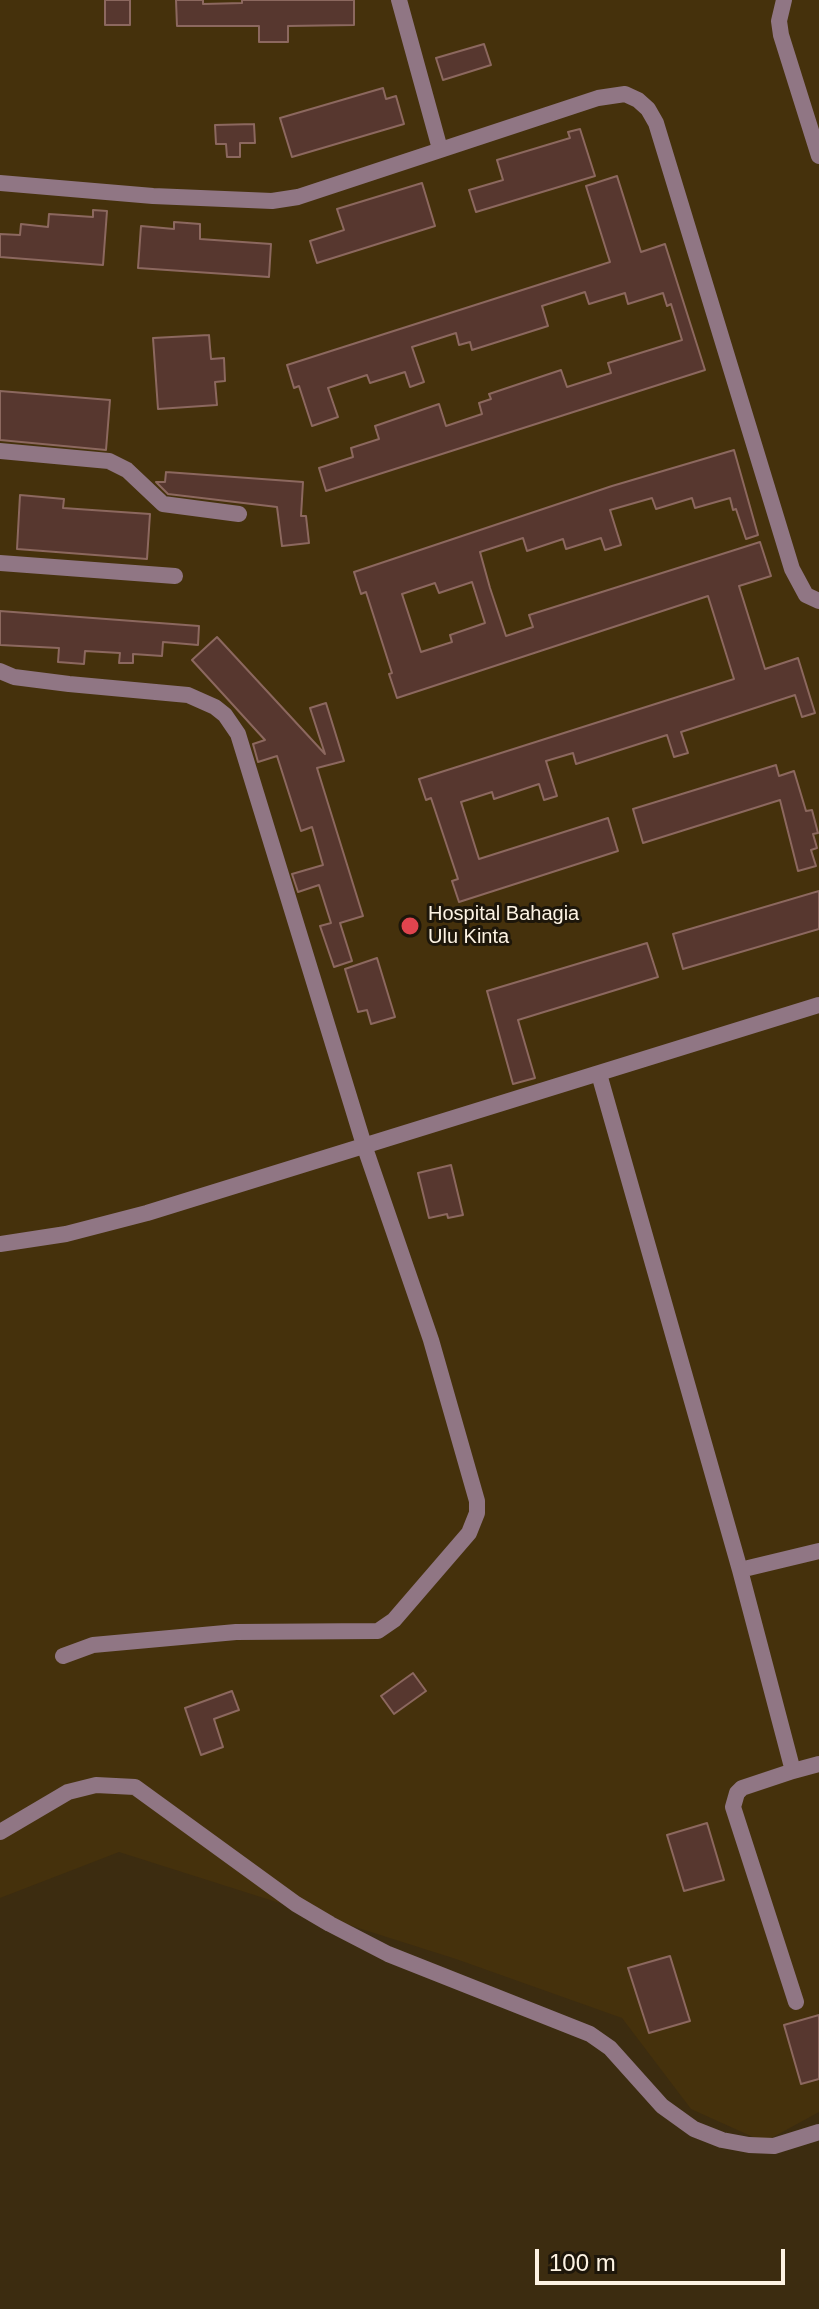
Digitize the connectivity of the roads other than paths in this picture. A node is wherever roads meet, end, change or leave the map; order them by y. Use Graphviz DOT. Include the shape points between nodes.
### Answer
graph roads {
  1 [pos="399,0"];
  2 [pos="784,0"];
  3 [pos="440,149"];
  4 [pos="819,156"];
  5 [pos="0,183"];
  6 [pos="0,451"];
  7 [pos="239,514"];
  8 [pos="0,563"];
  9 [pos="175,576"];
  10 [pos="819,601"];
  11 [pos="0,671"];
  12 [pos="819,1005"];
  13 [pos="599,1074"];
  14 [pos="364,1145"];
  15 [pos="0,1244"];
  16 [pos="819,1551"];
  17 [pos="740,1570"];
  18 [pos="63,1656"];
  19 [pos="819,1764"];
  20 [pos="793,1771"];
  21 [pos="0,1832"];
  22 [pos="796,2002"];
  23 [pos="819,2132"];
  1 -- 3 [label="street"];
  2 -- 4 [label="street" via="781,35"];
  3 -- 5 [label="street" via="272,201"];
  3 -- 10 [label="street" via="614,94 625,94 648,109 792,569 806,595"];
  6 -- 7 [label="street" via="118,463 163,504"];
  8 -- 9 [label="street"];
  11 -- 14 [label="street" via="14,677 188,695 225,715 243,748"];
  12 -- 13 [label="street"];
  13 -- 14 [label="street"];
  13 -- 17 [label="street"];
  14 -- 15 [label="street" via="147,1213"];
  14 -- 18 [label="street" via="474,1486 477,1513 469,1533 394,1620 378,1631 236,1632 93,1645"];
  16 -- 17 [label="street"];
  17 -- 20 [label="street"];
  19 -- 20 [label="street"];
  20 -- 22 [label="street" via="742,1788 734,1800 734,1814"];
  21 -- 23 [label="street" via="68,1792 96,1785 135,1787 330,1924 388,1954 590,2034 610,2048 662,2106 694,2129 722,2140 774,2146"];
}
